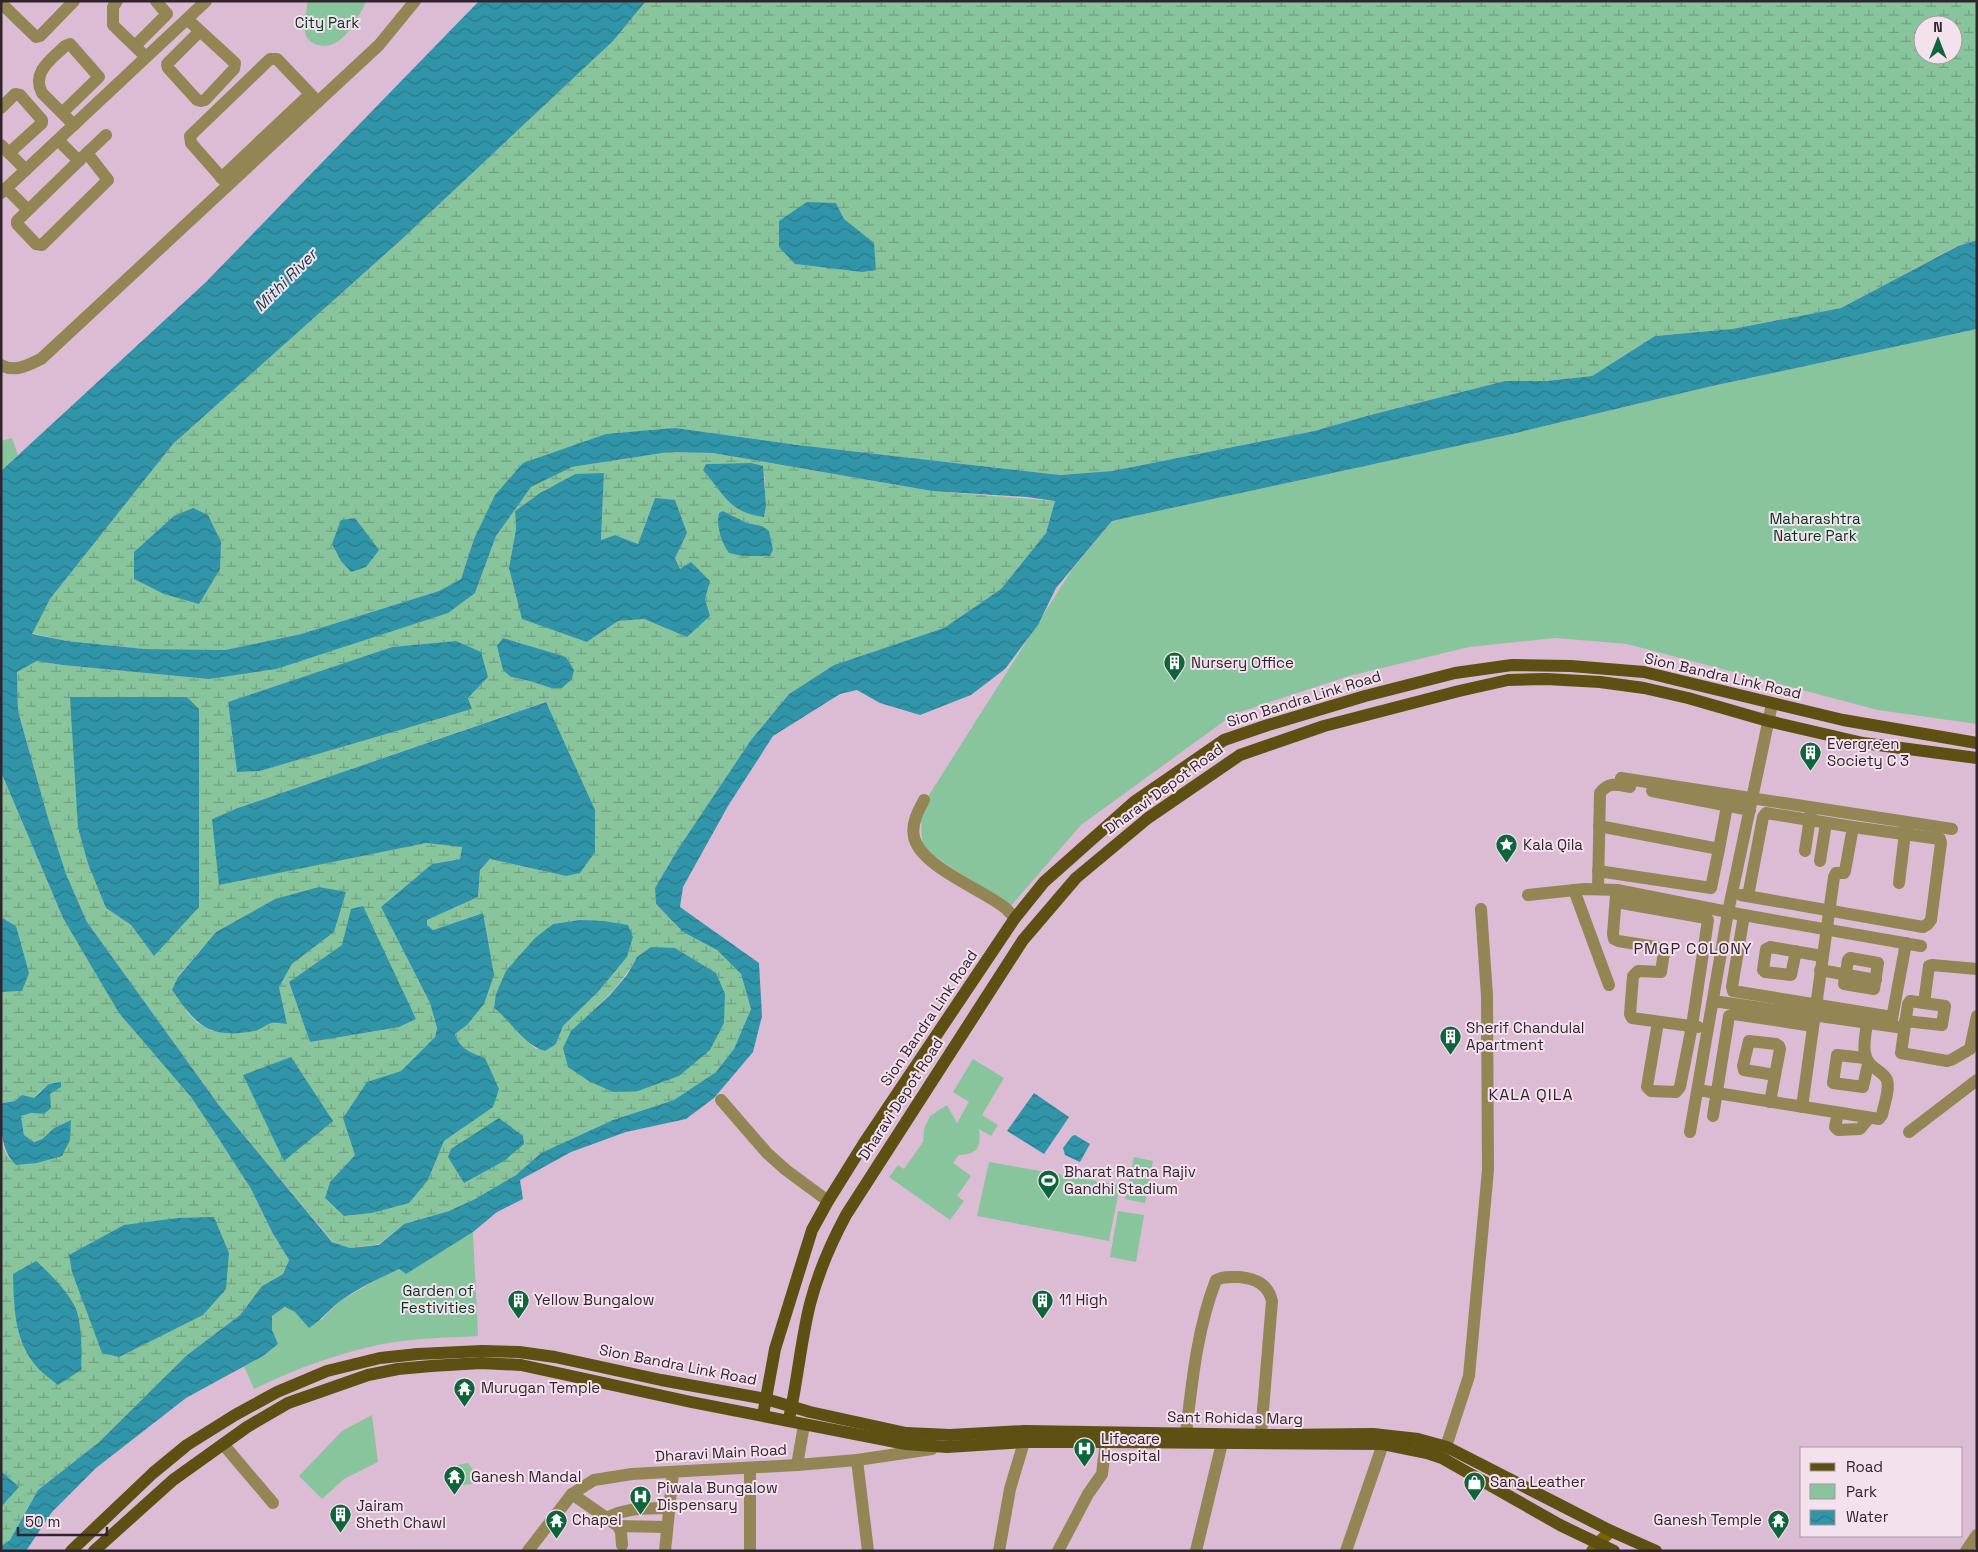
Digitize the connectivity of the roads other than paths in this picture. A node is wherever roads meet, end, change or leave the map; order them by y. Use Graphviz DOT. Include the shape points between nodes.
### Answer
graph roads {
  1 [pos="74,1"];
  2 [pos="117,1"];
  3 [pos="156,1"];
  4 [pos="206,1"];
  5 [pos="415,1"];
  6 [pos="1,3"];
  7 [pos="187,19"];
  8 [pos="200,31"];
  9 [pos="135,46"];
  10 [pos="146,57"];
  11 [pos="314,98"];
  12 [pos="1,108"];
  13 [pos="62,112"];
  14 [pos="74,125"];
  15 [pos="106,135"];
  16 [pos="58,140"];
  17 [pos="5,149"];
  18 [pos="83,157"];
  19 [pos="26,170"];
  20 [pos="224,182"];
  21 [pos="4,190"];
  22 [pos="28,210"];
  23 [pos="1,365"];
  24 [pos="1772,704"];
  25 [pos="1768,721"];
  26 [pos="1977,743"];
  27 [pos="1977,758"];
  28 [pos="1621,778"];
  29 [pos="924,800"];
  30 [pos="1751,804"];
  31 [pos="1727,806"];
  32 [pos="1811,814"];
  33 [pos="1826,823"];
  34 [pos="1599,826"];
  35 [pos="1854,827"];
  36 [pos="1905,828"];
  37 [pos="1952,829"];
  38 [pos="1719,849"];
  39 [pos="1805,851"];
  40 [pos="1820,861"];
  41 [pos="1598,872"];
  42 [pos="1899,883"];
  43 [pos="1598,889"];
  44 [pos="1574,890"];
  45 [pos="1732,893"];
  46 [pos="1528,895"];
  47 [pos="1616,896"];
  48 [pos="1748,896"];
  49 [pos="1481,909"];
  50 [pos="1828,910"];
  51 [pos="1728,912"];
  52 [pos="1744,915"];
  53 [pos="1015,918"];
  54 [pos="1826,929"];
  55 [pos="1906,943"];
  56 [pos="1921,946"];
  57 [pos="1796,951"];
  58 [pos="1822,956"];
  59 [pos="1820,970"];
  60 [pos="1977,970"];
  61 [pos="1845,974"];
  62 [pos="1609,985"];
  63 [pos="1713,1001"];
  64 [pos="1924,1003"];
  65 [pos="1749,1005"];
  66 [pos="1836,1013"];
  67 [pos="1814,1015"];
  68 [pos="1977,1016"];
  69 [pos="1658,1022"];
  70 [pos="1891,1022"];
  71 [pos="1867,1023"];
  72 [pos="1905,1025"];
  73 [pos="1692,1026"];
  74 [pos="1708,1027"];
  75 [pos="911,1074"];
  76 [pos="1775,1075"];
  77 [pos="1977,1080"];
  78 [pos="928,1086"];
  79 [pos="1698,1090"];
  80 [pos="1717,1093"];
  81 [pos="720,1100"];
  82 [pos="1770,1102"];
  83 [pos="1802,1107"];
  84 [pos="1713,1116"];
  85 [pos="881,1118"];
  86 [pos="900,1130"];
  87 [pos="1690,1132"];
  88 [pos="1909,1132"];
  89 [pos="828,1201"];
  90 [pos="281,1390"];
  91 [pos="766,1399"];
  92 [pos="288,1404"];
  93 [pos="792,1406"];
  94 [pos="763,1415"];
  95 [pos="788,1421"];
  96 [pos="804,1425"];
  97 [pos="1186,1434"];
  98 [pos="1261,1434"];
  99 [pos="1024,1437"];
  100 [pos="1098,1439"];
  101 [pos="1307,1439"];
  102 [pos="1222,1443"];
  103 [pos="223,1444"];
  104 [pos="1383,1444"];
  105 [pos="947,1447"];
  106 [pos="1444,1452"];
  107 [pos="857,1460"];
  108 [pos="797,1465"];
  109 [pos="750,1468"];
  110 [pos="673,1472"];
  111 [pos="572,1494"];
  112 [pos="273,1503"];
  113 [pos="669,1508"];
  114 [pos="607,1518"];
  115 [pos="102,1521"];
  116 [pos="618,1526"];
  117 [pos="666,1527"];
  118 [pos="1611,1531"];
  119 [pos="114,1532"];
  120 [pos="1977,1535"];
  121 [pos="622,1545"];
  122 [pos="1595,1547"];
  123 [pos="1611,1550"];
  124 [pos="71,1551"];
  125 [pos="94,1551"];
  126 [pos="528,1551"];
  127 [pos="665,1551"];
  128 [pos="750,1551"];
  129 [pos="868,1551"];
  130 [pos="998,1551"];
  131 [pos="1058,1551"];
  132 [pos="1196,1551"];
  133 [pos="1346,1551"];
  134 [pos="1656,1551"];
  135 [pos="1966,1551"];
  1 -- 6 [label="street" via="36,37"];
  2 -- 9 [label="street" via="113,7 113,25"];
  3 -- 9 [label="street" via="167,15"];
  4 -- 7 [label="street"];
  5 -- 11 [label="street" via="379,45"];
  7 -- 8 [label="street"];
  7 -- 10 [label="street"];
  8 -- 8 [label="street" via="235,66 202,101 197,100 167,64"];
  9 -- 10 [label="street"];
  10 -- 14 [label="street"];
  11 -- 20 [label="street"];
  11 -- 20 [label="street" via="277,59 270,59 190,136 191,143"];
  12 -- 17 [label="street" via="15,94 20,95 42,120"];
  13 -- 13 [label="street" via="42,93 39,76 41,70 70,44 99,77"];
  13 -- 14 [label="street"];
  14 -- 16 [label="street"];
  15 -- 18 [label="street"];
  16 -- 18 [label="street"];
  16 -- 19 [label="street"];
  17 -- 19 [label="street"];
  18 -- 22 [label="street"];
  18 -- 22 [label="street" via="108,180 42,245 36,244 17,224"];
  19 -- 21 [label="street"];
  20 -- 23 [label="street" via="40,359 21,368"];
  21 -- 22 [label="street"];
  24 -- 25 [label="street"];
  24 -- 26 [label="main road, Sion Bandra Link Road"];
  24 -- 53 [label="main road, Sion Bandra Link Road" via="1644,672 1571,666 1486,668 1365,696 1224,740 1134,802 1044,882"];
  25 -- 27 [label="main road, Dharavi Depot Road" via="1863,743"];
  25 -- 30 [label="street"];
  25 -- 78 [label="main road, Dharavi Depot Road" via="1644,688 1573,680 1508,680 1324,726 1240,755 1148,818 1076,878 1023,940"];
  28 -- 30 [label="street"];
  29 -- 53 [label="street" via="913,826 919,849 930,862 1005,907"];
  30 -- 31 [label="street"];
  30 -- 32 [label="street"];
  30 -- 45 [label="street"];
  31 -- 34 [label="street" via="1610,784 1600,794"];
  31 -- 38 [label="street"];
  32 -- 33 [label="street"];
  32 -- 36 [label="street"];
  32 -- 39 [label="street"];
  32 -- 48 [label="street" via="1770,812 1764,815"];
  33 -- 35 [label="street"];
  33 -- 40 [label="street"];
  34 -- 38 [label="street"];
  34 -- 41 [label="street"];
  35 -- 36 [label="street"];
  35 -- 50 [label="street" via="1845,871 1834,875"];
  36 -- 37 [label="street"];
  36 -- 42 [label="street"];
  36 -- 50 [label="street" via="1941,840 1928,924 1923,927"];
  38 -- 41 [label="street" via="1711,888"];
  41 -- 43 [label="street"];
  43 -- 44 [label="street"];
  43 -- 47 [label="street"];
  44 -- 46 [label="street"];
  44 -- 62 [label="street"];
  45 -- 48 [label="street"];
  45 -- 51 [label="street"];
  47 -- 51 [label="street"];
  47 -- 69 [label="street" via="1614,939 1656,947 1664,952 1661,972 1638,971 1633,976 1632,1018"];
  47 -- 73 [label="street" via="1708,920"];
  48 -- 50 [label="street"];
  49 -- 106 [label="street" via="1486,996 1488,1170 1469,1376"];
  50 -- 54 [label="street"];
  51 -- 52 [label="street"];
  51 -- 63 [label="street"];
  52 -- 54 [label="street"];
  52 -- 65 [label="street" via="1732,987"];
  53 -- 75 [label="main road, Sion Bandra Link Road"];
  54 -- 55 [label="street"];
  54 -- 58 [label="street"];
  55 -- 56 [label="street"];
  55 -- 70 [label="street"];
  57 -- 58 [label="street"];
  58 -- 59 [label="street"];
  59 -- 61 [label="street"];
  59 -- 67 [label="street"];
  60 -- 64 [label="street" via="1931,965"];
  61 -- 61 [label="street" via="1876,980 1878,963 1852,958 1848,960"];
  63 -- 65 [label="street"];
  63 -- 74 [label="street"];
  64 -- 72 [label="street" via="1908,1002"];
  64 -- 72 [label="street" via="1945,1006 1942,1026"];
  65 -- 67 [label="street"];
  65 -- 80 [label="street" via="1728,1018"];
  66 -- 67 [label="street"];
  66 -- 70 [label="street"];
  66 -- 71 [label="street"];
  67 -- 83 [label="street"];
  68 -- 72 [label="street" via="1970,1049 1949,1061 1901,1053"];
  69 -- 73 [label="street"];
  69 -- 73 [label="street" via="1647,1087 1651,1091 1674,1093 1679,1090"];
  70 -- 71 [label="street"];
  70 -- 72 [label="street"];
  71 -- 83 [label="street" via="1864,1049 1867,1061 1884,1074 1888,1084 1882,1115 1869,1118"];
  73 -- 74 [label="street"];
  74 -- 79 [label="street"];
  75 -- 78 [label="main road"];
  75 -- 85 [label="main road, Sion Bandra Link Road"];
  76 -- 82 [label="street"];
  77 -- 88 [label="street"];
  78 -- 86 [label="main road, Dharavi Depot Road"];
  79 -- 80 [label="street"];
  79 -- 87 [label="street"];
  80 -- 82 [label="street"];
  80 -- 84 [label="street"];
  81 -- 89 [label="street" via="767,1153"];
  82 -- 83 [label="street"];
  85 -- 86 [label="main road"];
  85 -- 89 [label="main road, Sion Bandra Link Road"];
  86 -- 93 [label="main road, Dharavi Depot Road" via="846,1215 827,1252 810,1303"];
  89 -- 91 [label="main road, Sion Bandra Link Road" via="812,1230 795,1283 775,1349"];
  90 -- 91 [label="main road, Sion Bandra Link Road" via="328,1371 380,1358 482,1350 555,1357"];
  90 -- 92 [label="main road"];
  90 -- 115 [label="main road, Sion Bandra Link Road" via="187,1445"];
  91 -- 93 [label="main road, Sant Rohidas Marg"];
  91 -- 94 [label="main road"];
  92 -- 94 [label="main road, Sion Bandra Link Road" via="368,1375 398,1369 481,1363 521,1365"];
  92 -- 103 [label="main road, Sion Bandra Link Road"];
  93 -- 95 [label="main road, Dharavi Depot Road"];
  93 -- 99 [label="main road, Sant Rohidas Marg" via="906,1433"];
  94 -- 95 [label="main road, Sion Bandra Link Road"];
  95 -- 96 [label="main road, Sant Rohidas Marg"];
  96 -- 105 [label="main road, Sant Rohidas Marg" via="906,1444"];
  96 -- 108 [label="street"];
  97 -- 98 [label="main road, Sant Rohidas Marg"];
  97 -- 98 [label="street" via="1195,1354 1210,1296 1216,1280 1228,1276 1252,1278 1264,1284 1272,1301"];
  97 -- 100 [label="main road, Sant Rohidas Marg"];
  98 -- 101 [label="main road, Sant Rohidas Marg"];
  99 -- 100 [label="main road, Sant Rohidas Marg"];
  99 -- 105 [label="main road, Sant Rohidas Marg"];
  99 -- 130 [label="street"];
  100 -- 102 [label="main road, Sant Rohidas Marg"];
  100 -- 131 [label="street" via="1102,1474"];
  101 -- 102 [label="main road, Sant Rohidas Marg"];
  101 -- 104 [label="main road, Sant Rohidas Marg"];
  101 -- 106 [label="main road, Sant Rohidas Marg" via="1374,1434 1418,1439"];
  102 -- 132 [label="street"];
  103 -- 112 [label="street"];
  103 -- 119 [label="main road, Sion Bandra Link Road" via="173,1480"];
  104 -- 106 [label="main road, Sant Rohidas Marg" via="1427,1453"];
  104 -- 133 [label="street"];
  105 -- 107 [label="street, Dharavi Main Road"];
  106 -- 118 [label="main road, Sant Rohidas Marg"];
  106 -- 122 [label="main road, Sant Rohidas Marg"];
  107 -- 108 [label="street, Dharavi Main Road"];
  107 -- 129 [label="street"];
  108 -- 109 [label="street, Dharavi Main Road"];
  109 -- 110 [label="street, Dharavi Main Road"];
  109 -- 128 [label="street"];
  110 -- 111 [label="street, Dharavi Main Road" via="594,1480"];
  110 -- 113 [label="street"];
  111 -- 114 [label="street"];
  111 -- 126 [label="street, Dharavi Main Road"];
  113 -- 114 [label="street" via="628,1510"];
  113 -- 117 [label="street"];
  114 -- 116 [label="street"];
  115 -- 119 [label="main road"];
  115 -- 124 [label="main road, Sion Bandra Link Road"];
  116 -- 117 [label="street"];
  116 -- 121 [label="street"];
  117 -- 127 [label="street"];
  118 -- 122 [label="main road"];
  118 -- 123 [label="main road"];
  118 -- 134 [label="main road, Sant Rohidas Marg"];
  119 -- 125 [label="main road, Sion Bandra Link Road"];
  120 -- 135 [label="street"];
  122 -- 123 [label="main road, Sant Rohidas Marg"];
}
